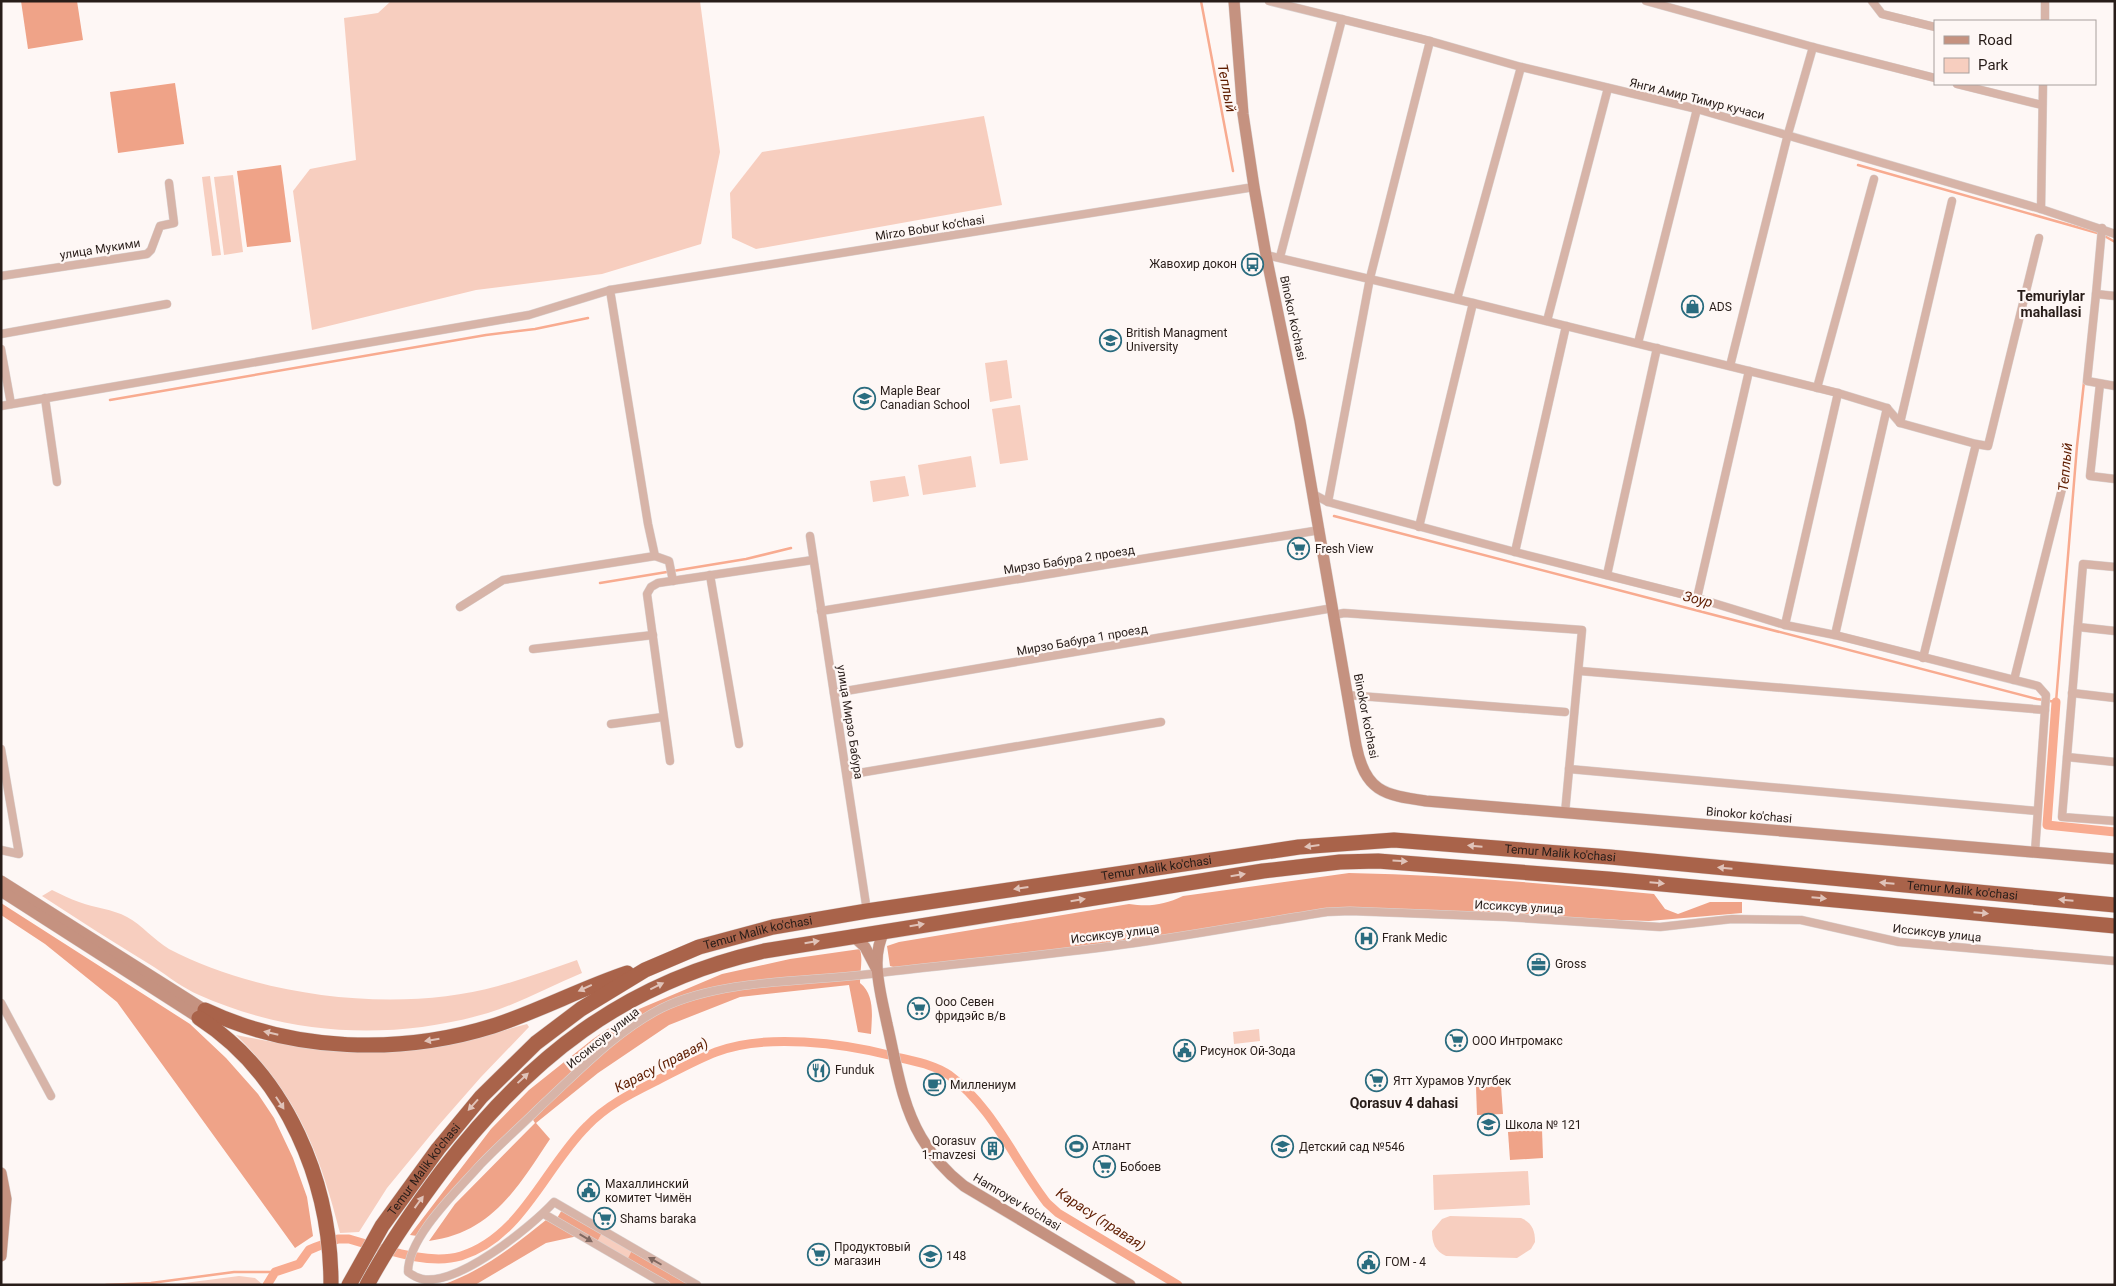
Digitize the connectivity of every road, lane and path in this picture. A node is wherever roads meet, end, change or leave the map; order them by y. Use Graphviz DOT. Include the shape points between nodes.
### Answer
graph roads {
  1 [pos="1234,1"];
  2 [pos="1269,1"];
  3 [pos="1646,1"];
  4 [pos="1872,1"];
  5 [pos="2046,1"];
  6 [pos="1342,19"];
  7 [pos="2045,20"];
  8 [pos="1934,27"];
  9 [pos="1430,41"];
  10 [pos="1813,47"];
  11 [pos="1521,67"];
  12 [pos="1934,78"];
  13 [pos="1961,85"];
  14 [pos="2043,85"];
  15 [pos="1608,88"];
  16 [pos="2042,105"];
  17 [pos="1697,109"];
  18 [pos="1788,134"];
  19 [pos="1874,179"];
  20 [pos="169,183"];
  21 [pos="1254,187"];
  22 [pos="1952,200"];
  23 [pos="2042,209"];
  24 [pos="2102,228"];
  25 [pos="2115,234"];
  26 [pos="2039,238"];
  27 [pos="1266,255"];
  28 [pos="1280,257"];
  29 [pos="1,276"];
  30 [pos="1370,278"];
  31 [pos="610,290"];
  32 [pos="2096,294"];
  33 [pos="2115,296"];
  34 [pos="1457,299"];
  35 [pos="1473,303"];
  36 [pos="167,304"];
  37 [pos="1547,321"];
  38 [pos="1566,326"];
  39 [pos="1,334"];
  40 [pos="1638,343"];
  41 [pos="1657,348"];
  42 [pos="1,349"];
  43 [pos="1730,366"];
  44 [pos="1749,371"];
  45 [pos="2100,384"];
  46 [pos="2115,386"];
  47 [pos="1817,388"];
  48 [pos="1838,393"];
  49 [pos="45,398"];
  50 [pos="12,404"];
  51 [pos="1,406"];
  52 [pos="1887,408"];
  53 [pos="1900,423"];
  54 [pos="1976,444"];
  55 [pos="2115,479"];
  56 [pos="2064,481"];
  57 [pos="57,482"];
  58 [pos="1313,494"];
  59 [pos="1328,502"];
  60 [pos="1419,527"];
  61 [pos="1320,530"];
  62 [pos="810,536"];
  63 [pos="1515,552"];
  64 [pos="655,556"];
  65 [pos="813,560"];
  66 [pos="2115,567"];
  67 [pos="710,575"];
  68 [pos="1607,575"];
  69 [pos="673,581"];
  70 [pos="1697,598"];
  71 [pos="460,607"];
  72 [pos="821,611"];
  73 [pos="1334,612"];
  74 [pos="1784,625"];
  75 [pos="2078,627"];
  76 [pos="2115,631"];
  77 [pos="653,635"];
  78 [pos="1835,636"];
  79 [pos="532,649"];
  80 [pos="1923,658"];
  81 [pos="1580,671"];
  82 [pos="2014,680"];
  83 [pos="834,693"];
  84 [pos="2072,693"];
  85 [pos="1347,695"];
  86 [pos="2115,698"];
  87 [pos="2045,710"];
  88 [pos="1565,712"];
  89 [pos="663,717"];
  90 [pos="1161,722"];
  91 [pos="612,724"];
  92 [pos="739,744"];
  93 [pos="1,749"];
  94 [pos="2067,758"];
  95 [pos="670,761"];
  96 [pos="2115,762"];
  97 [pos="1569,769"];
  98 [pos="846,775"];
  99 [pos="2037,811"];
  100 [pos="1565,813"];
  101 [pos="2115,821"];
  102 [pos="1,850"];
  103 [pos="2035,852"];
  104 [pos="1610,857"];
  105 [pos="2115,859"];
  106 [pos="1608,879"];
  107 [pos="1,881"];
  108 [pos="1,892"];
  109 [pos="2115,905"];
  110 [pos="867,911"];
  111 [pos="2115,926"];
  112 [pos="885,930"];
  113 [pos="852,935"];
  114 [pos="681,954"];
  115 [pos="2115,961"];
  116 [pos="878,974"];
  117 [pos="1,1003"];
  118 [pos="202,1014"];
  119 [pos="51,1096"];
  120 [pos="1,1172"];
  121 [pos="544,1214"];
  122 [pos="1,1256"];
  123 [pos="331,1285"];
  124 [pos="349,1285"];
  125 [pos="367,1285"];
  126 [pos="666,1285"];
  127 [pos="697,1285"];
  128 [pos="1130,1285"];
  1 -- 21 [label="main road, Binokor ko'chasi" via="1242,106"];
  2 -- 6 [label="street, Янги Амир Тимур кучаси"];
  3 -- 10 [label="street"];
  4 -- 8 [label="street" via="1882,14"];
  5 -- 7 [label="street"];
  6 -- 9 [label="street, Янги Амир Тимур кучаси"];
  6 -- 28 [label="street"];
  9 -- 11 [label="street, Янги Амир Тимур кучаси"];
  9 -- 30 [label="street"];
  10 -- 12 [label="street"];
  10 -- 18 [label="street"];
  11 -- 15 [label="street, Янги Амир Тимур кучаси"];
  11 -- 34 [label="street"];
  13 -- 16 [label="street"];
  14 -- 16 [label="street"];
  15 -- 17 [label="street, Янги Амир Тимур кучаси"];
  15 -- 37 [label="street"];
  16 -- 23 [label="street"];
  17 -- 18 [label="street, Янги Амир Тимур кучаси"];
  17 -- 40 [label="street"];
  18 -- 23 [label="street, Янги Амир Тимур кучаси"];
  18 -- 43 [label="street"];
  19 -- 47 [label="street"];
  20 -- 29 [label="street, улица Мукими" via="174,223 160,226 147,254"];
  21 -- 27 [label="main road, Binokor ko'chasi"];
  21 -- 31 [label="street, Mirzo Bobur ko‘chasi"];
  22 -- 53 [label="street"];
  23 -- 24 [label="street, Янги Амир Тимур кучаси"];
  24 -- 25 [label="street, Янги Амир Тимур кучаси"];
  24 -- 32 [label="street"];
  26 -- 54 [label="street" via="1988,446"];
  27 -- 28 [label="street"];
  27 -- 58 [label="main road, Binokor ko'chasi"];
  28 -- 30 [label="street"];
  30 -- 34 [label="street"];
  30 -- 59 [label="street"];
  31 -- 49 [label="street, Mirzo Bobur ko‘chasi" via="529,315"];
  31 -- 64 [label="street"];
  32 -- 33 [label="street"];
  32 -- 45 [label="street" via="2087,381"];
  34 -- 35 [label="street"];
  35 -- 37 [label="street"];
  35 -- 60 [label="street"];
  36 -- 39 [label="street"];
  37 -- 38 [label="street"];
  38 -- 40 [label="street"];
  38 -- 63 [label="street"];
  40 -- 41 [label="street"];
  41 -- 43 [label="street"];
  41 -- 68 [label="street"];
  42 -- 50 [label="street"];
  43 -- 44 [label="street"];
  44 -- 47 [label="street"];
  44 -- 70 [label="street"];
  45 -- 46 [label="street"];
  45 -- 55 [label="street" via="2090,476"];
  47 -- 48 [label="street"];
  48 -- 52 [label="street"];
  48 -- 74 [label="street"];
  49 -- 50 [label="street, Mirzo Bobur ko‘chasi"];
  49 -- 57 [label="street"];
  50 -- 51 [label="street, Mirzo Bobur ko‘chasi"];
  52 -- 53 [label="street"];
  52 -- 78 [label="street"];
  53 -- 54 [label="street"];
  54 -- 80 [label="street"];
  56 -- 82 [label="street"];
  58 -- 59 [label="street"];
  58 -- 61 [label="main road, Binokor ko'chasi"];
  59 -- 60 [label="street"];
  60 -- 63 [label="street"];
  61 -- 72 [label="street, Мирзо Бабура 2 проезд"];
  61 -- 73 [label="main road, Binokor ko'chasi"];
  62 -- 65 [label="street, улица Мирзо Бабура"];
  63 -- 68 [label="street"];
  64 -- 69 [label="street" via="669,561"];
  64 -- 71 [label="street" via="503,580"];
  65 -- 67 [label="street"];
  65 -- 72 [label="street, улица Мирзо Бабура"];
  66 -- 75 [label="street" via="2083,564"];
  67 -- 69 [label="street"];
  67 -- 92 [label="street"];
  68 -- 70 [label="street"];
  69 -- 77 [label="street" via="654,585 647,594"];
  70 -- 74 [label="street"];
  72 -- 83 [label="street, улица Мирзо Бабура"];
  73 -- 81 [label="street, Мирзо Бабура 1 проезд" via="1582,630"];
  73 -- 83 [label="street, Мирзо Бабура 1 проезд"];
  73 -- 85 [label="main road, Binokor ko'chasi"];
  74 -- 78 [label="street"];
  75 -- 76 [label="street"];
  75 -- 84 [label="street"];
  77 -- 79 [label="street"];
  77 -- 89 [label="street"];
  78 -- 80 [label="street"];
  80 -- 82 [label="street"];
  81 -- 87 [label="street"];
  81 -- 97 [label="street"];
  82 -- 87 [label="street" via="2038,686 2046,695"];
  83 -- 98 [label="street, улица Мирзо Бабура"];
  84 -- 86 [label="street"];
  84 -- 94 [label="street"];
  85 -- 88 [label="street"];
  85 -- 100 [label="main road, Binokor ko'chasi" via="1360,761 1369,780 1378,788 1401,797 1426,801"];
  87 -- 99 [label="street"];
  89 -- 91 [label="street"];
  89 -- 95 [label="street"];
  90 -- 98 [label="street"];
  93 -- 102 [label="street" via="19,854"];
  94 -- 96 [label="street"];
  94 -- 101 [label="street" via="2062,817"];
  97 -- 99 [label="street"];
  97 -- 100 [label="street"];
  98 -- 110 [label="street, улица Мирзо Бабура"];
  99 -- 103 [label="street"];
  100 -- 103 [label="main road, Binokor ko'chasi"];
  103 -- 105 [label="main road, Binokor ko'chasi"];
  104 -- 106 [label="highway"];
  109 -- 104 [label="highway, Temur Malik ko'chasi, one-way"];
  104 -- 110 [label="highway, Temur Malik ko'chasi, one-way" via="1413,840 1347,842"];
  106 -- 111 [label="highway, Temur Malik ko'chasi, one-way"];
  112 -- 106 [label="highway, Temur Malik ko'chasi, one-way" via="1340,862 1415,862"];
  107 -- 118 [label="main road"];
  108 -- 118 [label="main road"];
  110 -- 114 [label="highway, Temur Malik ko'chasi" via="773,927"];
  112 -- 113 [label="highway, Temur Malik ko'chasi"];
  112 -- 116 [label="main road, Hamroyev ko'chasi" via="878,951"];
  113 -- 116 [label="main road, Hamroyev ko'chasi" via="868,952"];
  125 -- 113 [label="highway, Temur Malik ko'chasi, one-way" via="405,1221 496,1105 536,1066 596,1020 658,985 710,965 764,951"];
  114 -- 118 [label="highway, one-way" via="596,983 538,1010 494,1025 421,1041 374,1045 323,1042 258,1030"];
  114 -- 124 [label="highway, Temur Malik ko'chasi, one-way" via="608,992 558,1026 522,1056 455,1127 375,1238"];
  115 -- 116 [label="street, Иссиксув улица" via="1899,942 1801,920 1732,919 1660,927 1350,911 1135,943"];
  116 -- 121 [label="street, Иссиксув улица" via="724,988 684,999 643,1019 582,1068 488,1156 416,1242 408,1272 423,1279 451,1274 491,1255"];
  116 -- 128 [label="main road, Hamroyev ko'chasi" via="905,1100 918,1131 936,1159 953,1178 976,1194"];
  117 -- 119 [label="street"];
  118 -- 123 [label="highway, one-way" via="261,1076 297,1132 323,1204 329,1232"];
  120 -- 122 [label="main road" via="6,1199"];
  121 -- 126 [label="street, one-way"];
  127 -- 121 [label="street, Иссиксув улица, one-way" via="554,1202"];
}
